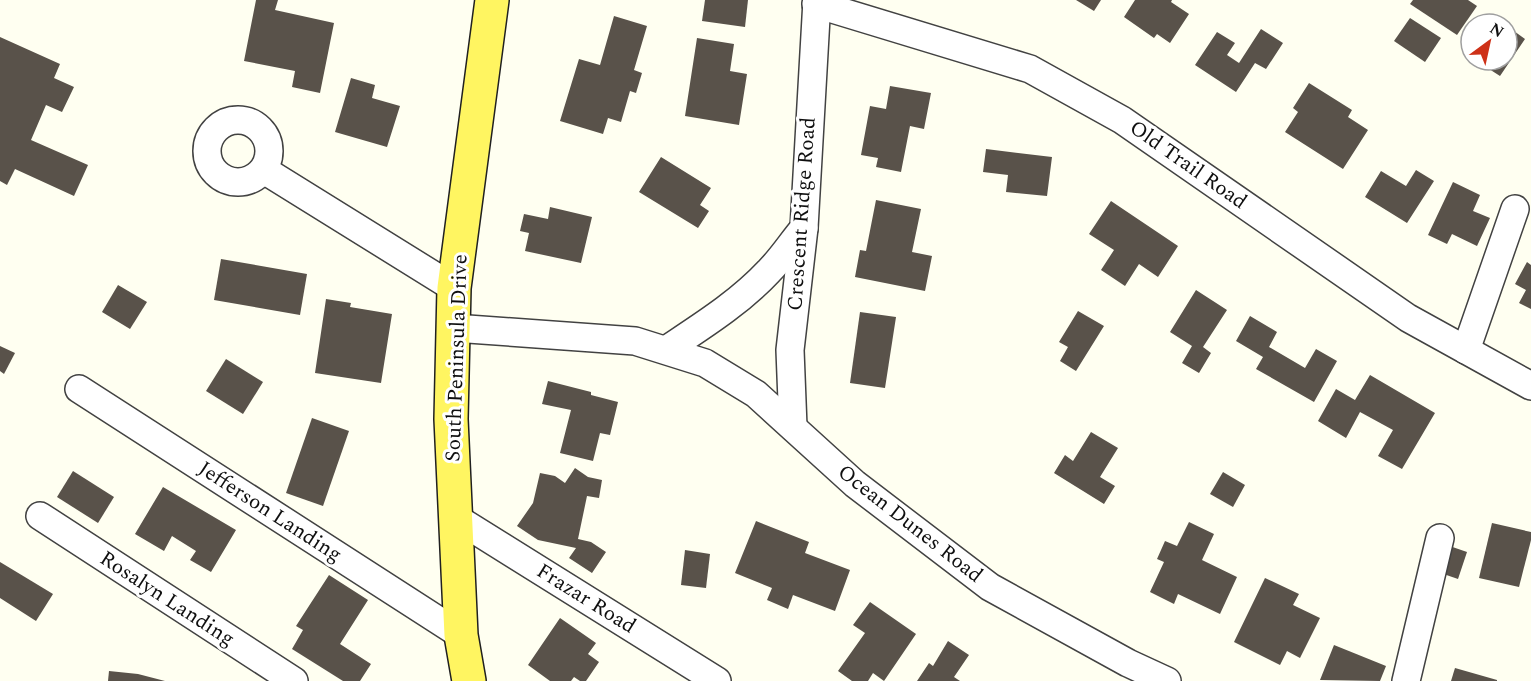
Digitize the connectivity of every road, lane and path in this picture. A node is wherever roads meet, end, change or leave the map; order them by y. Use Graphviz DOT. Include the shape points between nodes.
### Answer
graph roads {
  1 [pos="492,0"];
  2 [pos="816,2"];
  3 [pos="264,170"];
  4 [pos="1515,209"];
  5 [pos="804,228"];
  6 [pos="454,288"];
  7 [pos="454,328"];
  8 [pos="666,350"];
  9 [pos="1466,350"];
  10 [pos="1531,386"];
  11 [pos="79,389"];
  12 [pos="793,427"];
  13 [pos="40,516"];
  14 [pos="456,518"];
  15 [pos="1440,538"];
  16 [pos="461,635"];
  17 [pos="294,681"];
  18 [pos="469,681"];
  19 [pos="717,681"];
  20 [pos="1167,681"];
  21 [pos="1406,681"];
  1 -- 6 [label="main road, South Peninsula Drive"];
  2 -- 5 [label="street, Crescent Ridge Road"];
  2 -- 9 [label="street, Old Trail Road" via="1030,69 1122,120 1408,318"];
  3 -- 6 [label="street"];
  4 -- 9 [label="street"];
  5 -- 8 [label="street" via="770,271 738,300"];
  5 -- 12 [label="street, Crescent Ridge Road" via="790,350"];
  6 -- 7 [label="main road, South Peninsula Drive"];
  7 -- 8 [label="street, Ocean Dunes Road" via="635,341"];
  7 -- 14 [label="main road, South Peninsula Drive" via="451,419"];
  8 -- 12 [label="street, Ocean Dunes Road" via="705,363 756,394"];
  9 -- 10 [label="street, Old Trail Road"];
  11 -- 16 [label="street, Jefferson Landing"];
  12 -- 20 [label="street, Ocean Dunes Road" via="855,484 990,587"];
  13 -- 17 [label="street, Rosalyn Landing"];
  14 -- 16 [label="main road, South Peninsula Drive"];
  14 -- 19 [label="street, Frazar Road"];
  15 -- 21 [label="street"];
  16 -- 18 [label="main road, South Peninsula Drive"];
}
